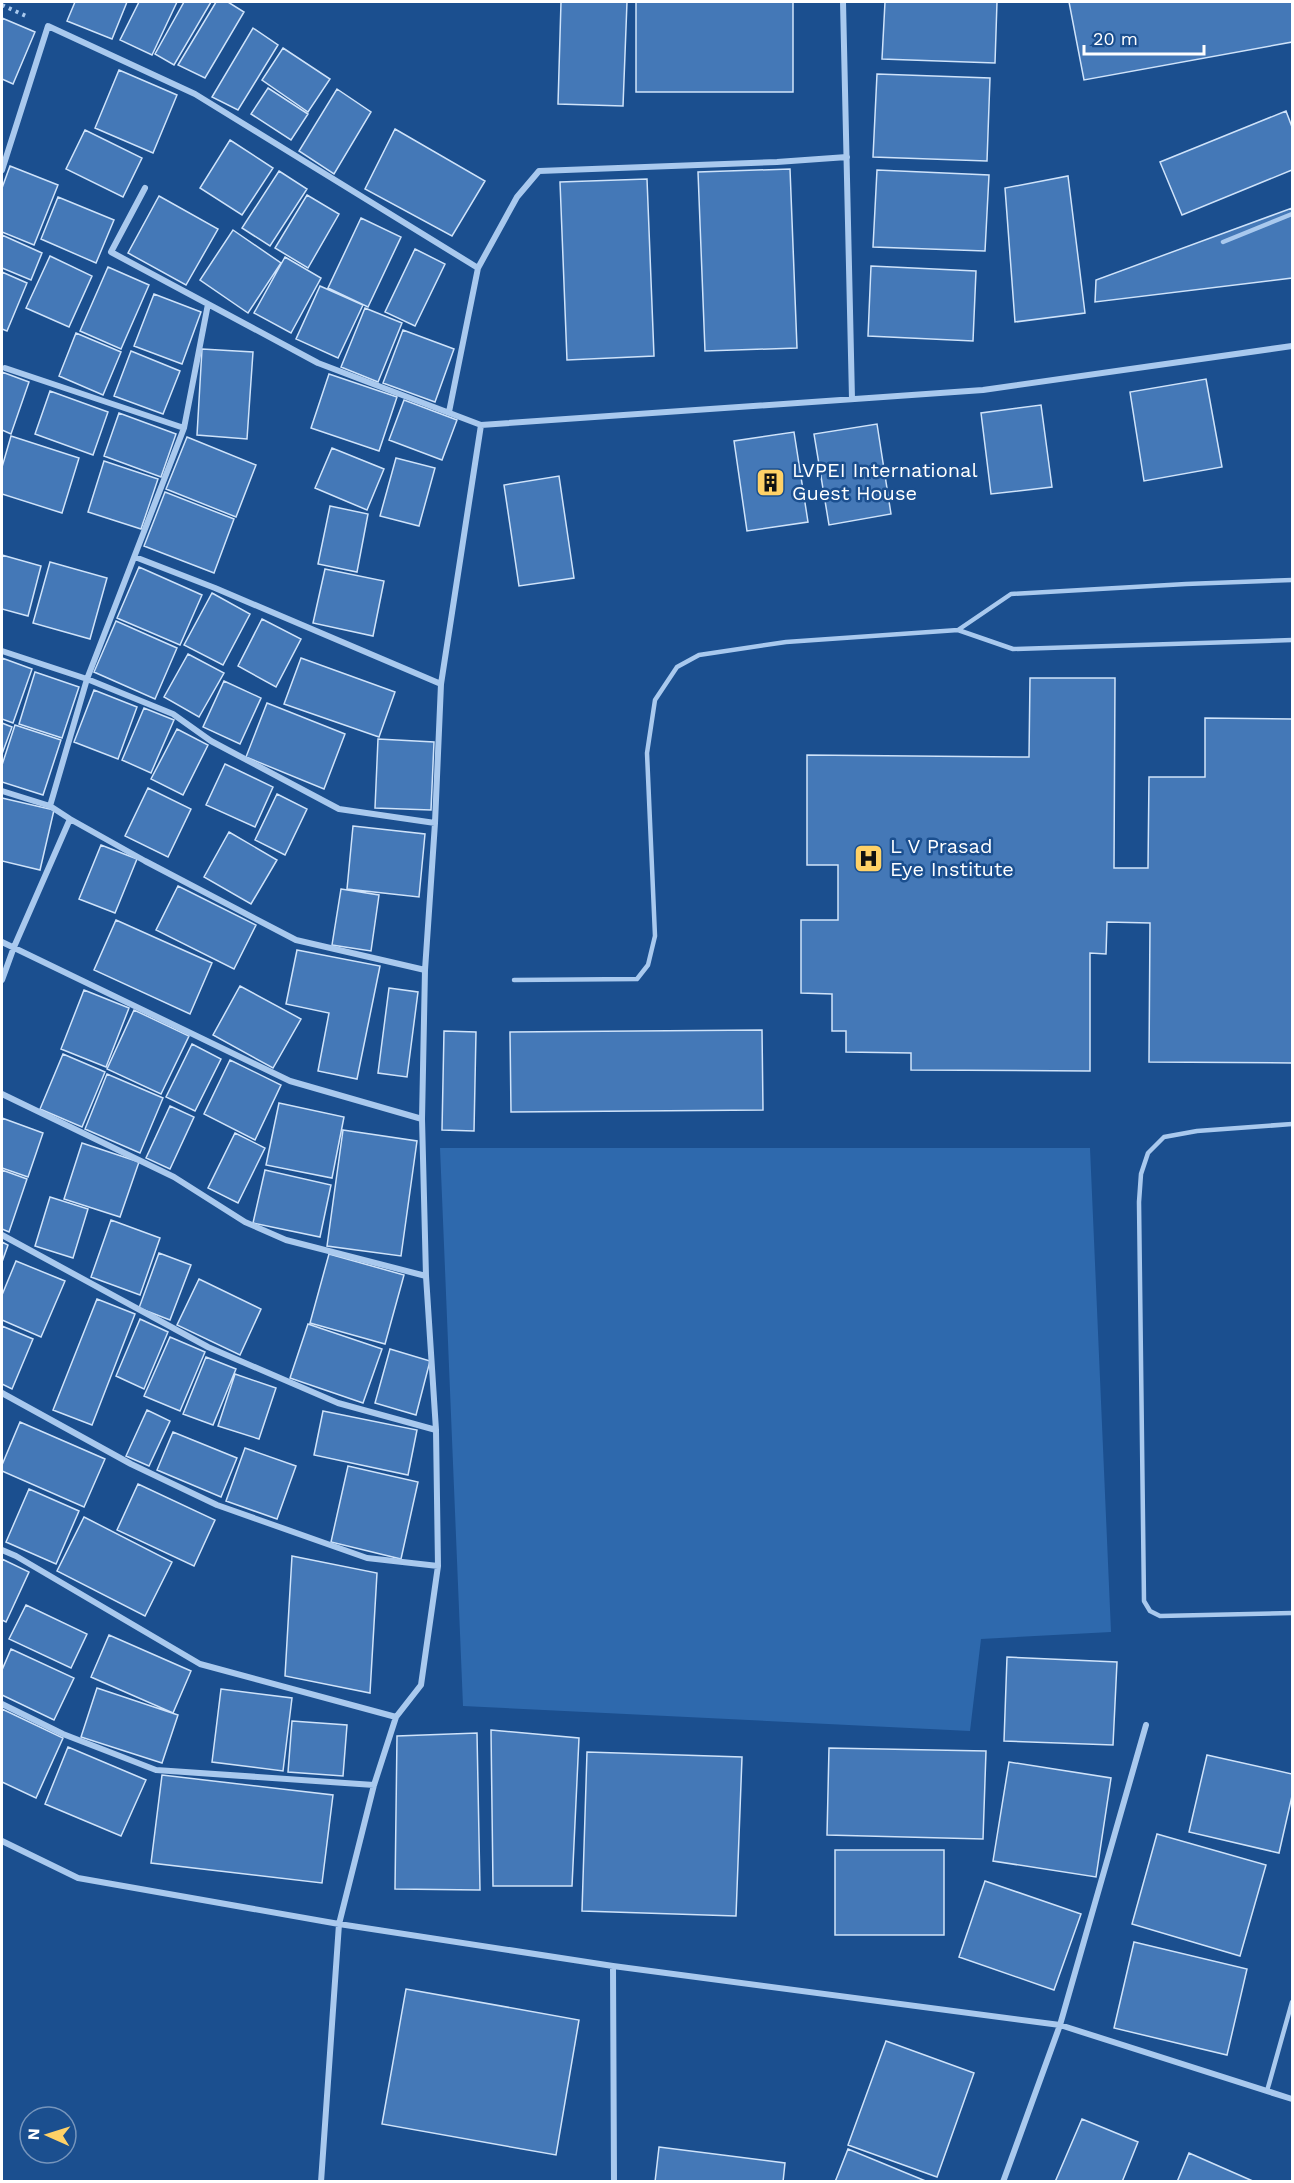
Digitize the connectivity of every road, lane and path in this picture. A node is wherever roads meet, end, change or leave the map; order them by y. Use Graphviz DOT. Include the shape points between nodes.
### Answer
graph roads {
  1 [pos="843,2"];
  2 [pos="847,157"];
  3 [pos="2,166"];
  4 [pos="145,188"];
  5 [pos="1293,214"];
  6 [pos="1223,242"];
  7 [pos="478,268"];
  8 [pos="208,304"];
  9 [pos="1293,346"];
  10 [pos="5,368"];
  11 [pos="852,399"];
  12 [pos="449,412"];
  13 [pos="481,425"];
  14 [pos="184,428"];
  15 [pos="135,557"];
  16 [pos="1293,580"];
  17 [pos="958,630"];
  18 [pos="1293,640"];
  19 [pos="2,651"];
  20 [pos="87,679"];
  21 [pos="441,684"];
  22 [pos="2,790"];
  23 [pos="50,806"];
  24 [pos="70,819"];
  25 [pos="435,823"];
  26 [pos="2,942"];
  27 [pos="14,948"];
  28 [pos="425,970"];
  29 [pos="2,980"];
  30 [pos="514,980"];
  31 [pos="2,1094"];
  32 [pos="422,1119"];
  33 [pos="1293,1124"];
  34 [pos="2,1235"];
  35 [pos="426,1276"];
  36 [pos="2,1393"];
  37 [pos="436,1430"];
  38 [pos="2,1550"];
  39 [pos="438,1566"];
  40 [pos="1293,1613"];
  41 [pos="2,1704"];
  42 [pos="396,1717"];
  43 [pos="1146,1725"];
  44 [pos="374,1785"];
  45 [pos="2,1841"];
  46 [pos="339,1924"];
  47 [pos="613,1966"];
  48 [pos="1293,2002"];
  49 [pos="1060,2025"];
  50 [pos="1267,2091"];
  51 [pos="1293,2099"];
  52 [pos="321,2181"];
  53 [pos="614,2181"];
  54 [pos="1003,2181"];
  1 -- 2 [label="street"];
  2 -- 7 [label="street" via="539,171 517,197"];
  2 -- 11 [label="street"];
  3 -- 7 [label="street" via="48,26 195,94"];
  4 -- 8 [label="street" via="111,252"];
  5 -- 6 [label="lane"];
  7 -- 12 [label="street"];
  8 -- 12 [label="street" via="318,363"];
  8 -- 14 [label="street"];
  9 -- 11 [label="street" via="984,390"];
  10 -- 14 [label="street"];
  11 -- 13 [label="street"];
  12 -- 13 [label="street"];
  13 -- 21 [label="street"];
  14 -- 15 [label="street"];
  15 -- 20 [label="street"];
  15 -- 21 [label="street"];
  16 -- 17 [label="lane" via="1011,594"];
  17 -- 18 [label="lane" via="1012,649"];
  17 -- 30 [label="lane" via="786,642 699,655 677,667 655,700 647,753 655,936 648,965 637,979"];
  19 -- 20 [label="street"];
  20 -- 23 [label="street"];
  20 -- 25 [label="street" via="173,714 211,741 339,809"];
  21 -- 25 [label="street"];
  22 -- 23 [label="street"];
  23 -- 24 [label="street"];
  24 -- 27 [label="street"];
  24 -- 28 [label="street" via="296,940"];
  25 -- 28 [label="street"];
  26 -- 27 [label="street"];
  27 -- 29 [label="street"];
  27 -- 32 [label="street" via="290,1081"];
  28 -- 32 [label="street"];
  31 -- 35 [label="street" via="174,1177 245,1222 286,1240"];
  32 -- 35 [label="street"];
  33 -- 40 [label="lane" via="1164,1137 1148,1153 1138,1202 1144,1601 1150,1611 1160,1616"];
  34 -- 37 [label="street" via="208,1347 338,1403"];
  35 -- 37 [label="street"];
  36 -- 39 [label="street" via="131,1464 217,1505 368,1558"];
  37 -- 39 [label="street"];
  38 -- 42 [label="street" via="200,1664"];
  39 -- 42 [label="street" via="421,1685"];
  41 -- 44 [label="street" via="63,1734 156,1770"];
  42 -- 44 [label="street"];
  43 -- 49 [label="street"];
  44 -- 46 [label="street"];
  45 -- 46 [label="street" via="78,1878"];
  46 -- 47 [label="street"];
  46 -- 52 [label="street"];
  47 -- 49 [label="street"];
  47 -- 53 [label="street"];
  48 -- 50 [label="lane"];
  49 -- 50 [label="street"];
  49 -- 54 [label="street"];
  50 -- 51 [label="street"];
}
